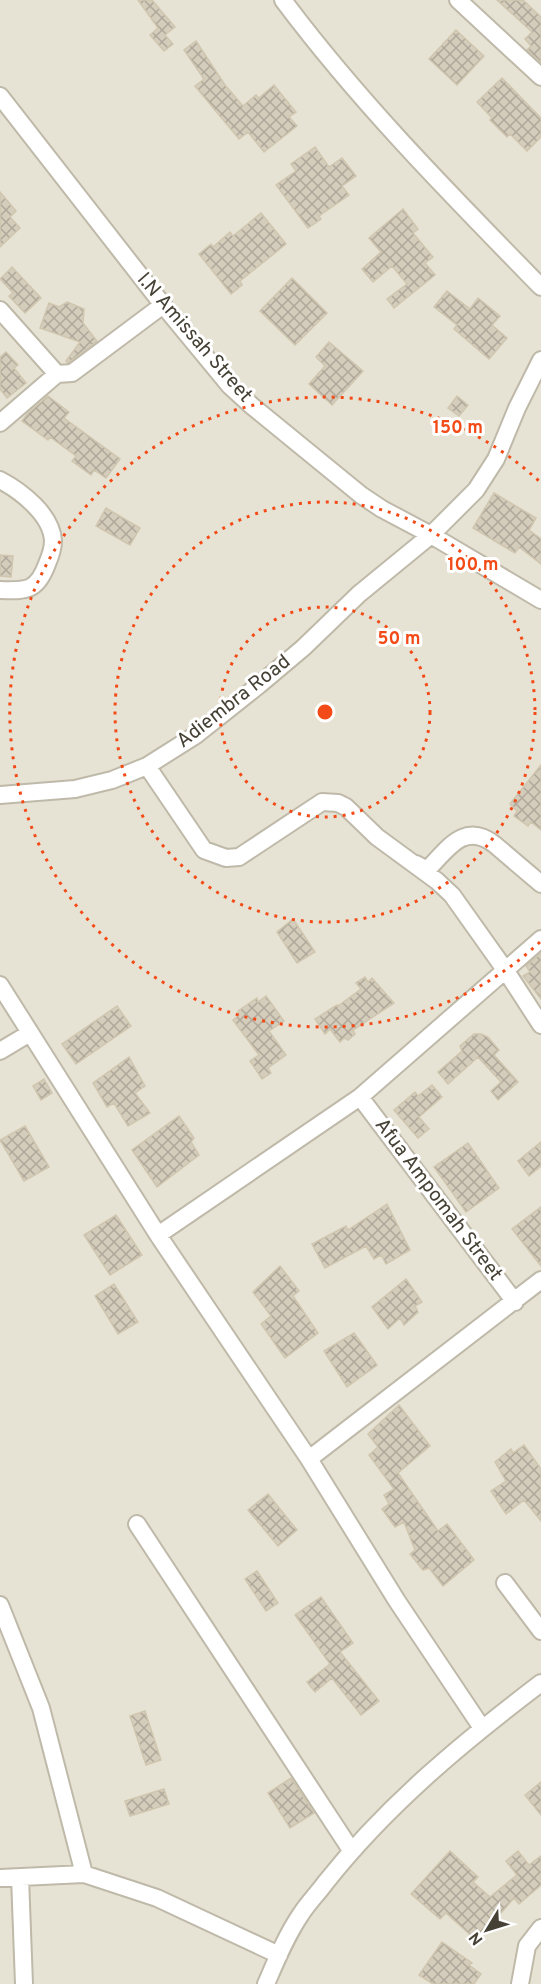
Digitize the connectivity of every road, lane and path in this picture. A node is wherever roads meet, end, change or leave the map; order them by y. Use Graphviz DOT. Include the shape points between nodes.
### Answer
graph roads {
  1 [pos="283,0"];
  2 [pos="458,0"];
  3 [pos="541,77"];
  4 [pos="0,96"];
  5 [pos="541,287"];
  6 [pos="163,305"];
  7 [pos="0,310"];
  8 [pos="541,360"];
  9 [pos="57,374"];
  10 [pos="0,423"];
  11 [pos="0,480"];
  12 [pos="431,535"];
  13 [pos="0,590"];
  14 [pos="541,600"];
  15 [pos="147,765"];
  16 [pos="0,795"];
  17 [pos="413,862"];
  18 [pos="541,884"];
  19 [pos="541,939"];
  20 [pos="506,971"];
  21 [pos="0,985"];
  22 [pos="541,1025"];
  23 [pos="30,1033"];
  24 [pos="0,1051"];
  25 [pos="360,1097"];
  26 [pos="158,1235"];
  27 [pos="541,1280"];
  28 [pos="516,1302"];
  29 [pos="309,1459"];
  30 [pos="136,1524"];
  31 [pos="505,1583"];
  32 [pos="0,1605"];
  33 [pos="538,1621"];
  34 [pos="518,1630"];
  35 [pos="541,1683"];
  36 [pos="482,1728"];
  37 [pos="351,1850"];
  38 [pos="84,1874"];
  39 [pos="20,1877"];
  40 [pos="0,1878"];
  41 [pos="541,1928"];
  42 [pos="279,1954"];
  43 [pos="24,1984"];
  44 [pos="266,1984"];
  45 [pos="520,1984"];
  1 -- 5 [label="street" via="424,168"];
  2 -- 3 [label="street"];
  4 -- 6 [label="street, I.N Amissah Street"];
  6 -- 9 [label="street" via="72,373"];
  6 -- 12 [label="street, I.N Amissah Street" via="229,385 252,406 361,495"];
  7 -- 9 [label="street"];
  8 -- 12 [label="street, Adiembra Road" via="481,483"];
  9 -- 10 [label="street"];
  11 -- 13 [label="street" via="38,509 47,522 53,548 42,578 35,584 22,590"];
  12 -- 14 [label="street, I.N Amissah Street"];
  12 -- 15 [label="street, Adiembra Road" via="259,685 196,735"];
  15 -- 16 [label="street, Adiembra Road" via="112,780 75,789"];
  15 -- 17 [label="street" via="208,852 238,857 328,801 346,807 377,837"];
  17 -- 18 [label="street" via="427,870 458,839 478,835"];
  17 -- 20 [label="street" via="452,895"];
  19 -- 20 [label="street"];
  20 -- 22 [label="street"];
  20 -- 25 [label="street"];
  21 -- 23 [label="street"];
  23 -- 24 [label="street"];
  23 -- 26 [label="street"];
  25 -- 26 [label="street"];
  25 -- 28 [label="street, Afua Ampomah Street"];
  26 -- 29 [label="street"];
  27 -- 28 [label="street"];
  28 -- 29 [label="street"];
  29 -- 36 [label="street"];
  30 -- 37 [label="street"];
  31 -- 33 [label="street"];
  32 -- 38 [label="street" via="41,1708"];
  33 -- 34 [label="street"];
  35 -- 36 [label="street"];
  36 -- 37 [label="street"];
  37 -- 42 [label="street" via="301,1914"];
  38 -- 39 [label="street"];
  38 -- 42 [label="street" via="157,1898"];
  39 -- 40 [label="street"];
  39 -- 43 [label="street"];
  41 -- 45 [label="street" via="527,1946"];
  42 -- 44 [label="street"];
}
